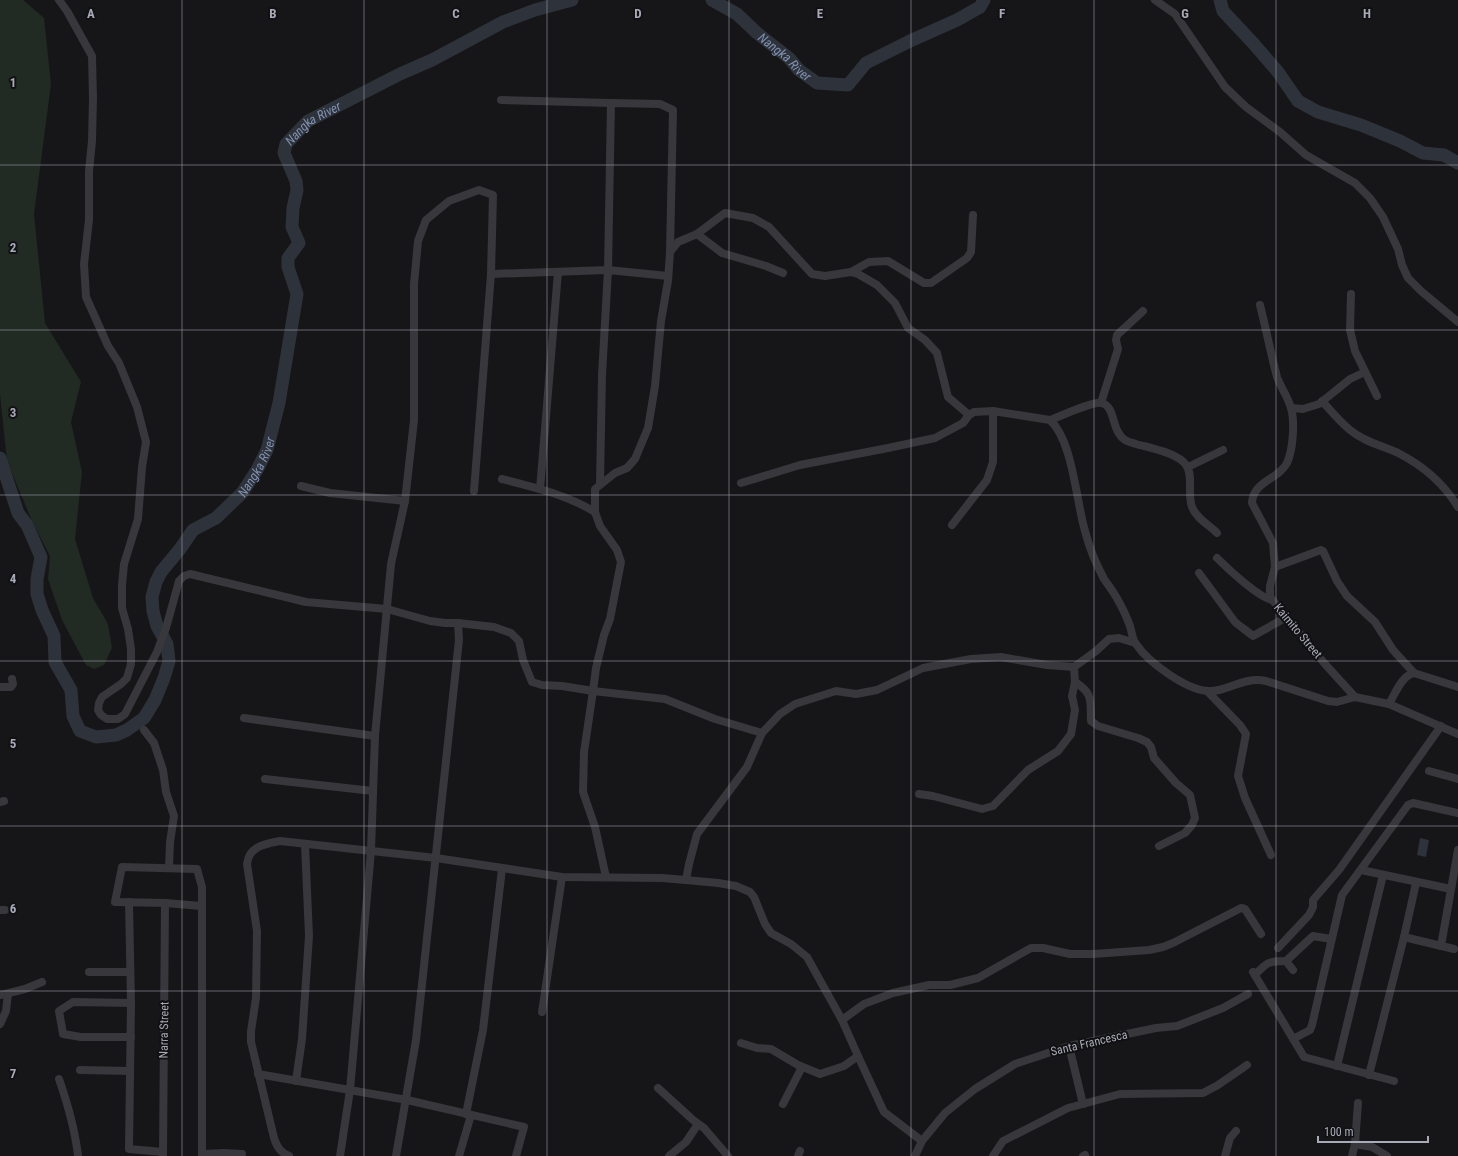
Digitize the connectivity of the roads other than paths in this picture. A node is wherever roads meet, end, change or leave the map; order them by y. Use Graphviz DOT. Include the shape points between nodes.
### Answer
graph roads {
  1 [pos="59,0"];
  2 [pos="1155,0"];
  3 [pos="501,100"];
  4 [pos="611,102"];
  5 [pos="973,215"];
  6 [pos="697,234"];
  7 [pos="670,252"];
  8 [pos="608,270"];
  9 [pos="558,272"];
  10 [pos="851,272"];
  11 [pos="783,273"];
  12 [pos="491,274"];
  13 [pos="668,276"];
  14 [pos="1351,294"];
  15 [pos="1260,305"];
  16 [pos="1143,311"];
  17 [pos="1458,322"];
  18 [pos="1365,372"];
  19 [pos="1377,396"];
  20 [pos="1322,401"];
  21 [pos="1101,403"];
  22 [pos="1291,408"];
  23 [pos="993,411"];
  24 [pos="969,415"];
  25 [pos="1050,420"];
  26 [pos="1223,450"];
  27 [pos="1188,467"];
  28 [pos="502,480"];
  29 [pos="741,483"];
  30 [pos="600,484"];
  31 [pos="301,486"];
  32 [pos="540,489"];
  33 [pos="474,491"];
  34 [pos="405,501"];
  35 [pos="1458,507"];
  36 [pos="595,512"];
  37 [pos="952,525"];
  38 [pos="1217,533"];
  39 [pos="1217,558"];
  40 [pos="1275,567"];
  41 [pos="1199,573"];
  42 [pos="1272,600"];
  43 [pos="387,609"];
  44 [pos="1285,618"];
  45 [pos="458,623"];
  46 [pos="1135,642"];
  47 [pos="1074,667"];
  48 [pos="1414,673"];
  49 [pos="12,679"];
  50 [pos="1075,682"];
  51 [pos="0,687"];
  52 [pos="1458,687"];
  53 [pos="593,691"];
  54 [pos="1207,691"];
  55 [pos="1355,697"];
  56 [pos="1389,704"];
  57 [pos="244,718"];
  58 [pos="1441,726"];
  59 [pos="144,730"];
  60 [pos="762,733"];
  61 [pos="1458,734"];
  62 [pos="375,736"];
  63 [pos="1429,771"];
  64 [pos="265,779"];
  65 [pos="1458,779"];
  66 [pos="374,791"];
  67 [pos="919,794"];
  68 [pos="1458,812"];
  69 [pos="305,844"];
  70 [pos="1159,846"];
  71 [pos="1458,850"];
  72 [pos="371,851"];
  73 [pos="1271,855"];
  74 [pos="436,858"];
  75 [pos="169,868"];
  76 [pos="502,869"];
  77 [pos="1361,870"];
  78 [pos="1383,875"];
  79 [pos="562,877"];
  80 [pos="606,877"];
  81 [pos="686,880"];
  82 [pos="1416,883"];
  83 [pos="1451,889"];
  84 [pos="129,902"];
  85 [pos="165,903"];
  86 [pos="202,906"];
  87 [pos="1261,934"];
  88 [pos="1404,937"];
  89 [pos="1331,939"];
  90 [pos="1440,946"];
  91 [pos="1278,948"];
  92 [pos="1454,949"];
  93 [pos="1286,960"];
  94 [pos="1293,970"];
  95 [pos="89,972"];
  96 [pos="130,972"];
  97 [pos="42,982"];
  98 [pos="4,994"];
  99 [pos="1248,994"];
  100 [pos="132,1003"];
  101 [pos="542,1012"];
  102 [pos="842,1020"];
  103 [pos="0,1024"];
  104 [pos="131,1037"];
  105 [pos="1293,1039"];
  106 [pos="741,1043"];
  107 [pos="1069,1046"];
  108 [pos="858,1056"];
  109 [pos="1247,1065"];
  110 [pos="1337,1066"];
  111 [pos="802,1067"];
  112 [pos="80,1070"];
  113 [pos="130,1071"];
  114 [pos="258,1074"];
  115 [pos="1369,1075"];
  116 [pos="59,1079"];
  117 [pos="296,1081"];
  118 [pos="1394,1081"];
  119 [pos="658,1088"];
  120 [pos="350,1090"];
  121 [pos="407,1100"];
  122 [pos="1358,1103"];
  123 [pos="783,1104"];
  124 [pos="1083,1104"];
  125 [pos="468,1115"];
  126 [pos="698,1124"];
  127 [pos="1236,1131"];
  128 [pos="922,1141"];
  129 [pos="1355,1144"];
  130 [pos="163,1154"];
  131 [pos="242,1154"];
  132 [pos="202,1155"];
  133 [pos="78,1156"];
  134 [pos="289,1156"];
  135 [pos="340,1156"];
  136 [pos="396,1156"];
  137 [pos="459,1156"];
  138 [pos="516,1156"];
  139 [pos="669,1156"];
  140 [pos="728,1156"];
  141 [pos="915,1156"];
  142 [pos="993,1156"];
  143 [pos="1225,1156"];
  144 [pos="1352,1156"];
  145 [pos="1387,1156"];
  1 -- 43 [label="street" via="92,56 89,220 84,264 86,297 108,346 119,363 137,407 146,442 138,519 124,564 122,585 122,608 128,629 132,664 127,678 102,697 98,710 108,719 118,719 124,714 157,652 179,581 184,576 190,574 306,602"];
  2 -- 17 [label="street" via="1175,14 1225,87 1246,107 1306,155 1355,183 1370,198 1383,217 1408,278"];
  3 -- 4 [label="street"];
  4 -- 7 [label="street" via="660,104 673,110"];
  4 -- 8 [label="street"];
  5 -- 10 [label="street" via="971,252 967,258 931,283 924,282 888,260 869,262"];
  6 -- 7 [label="street" via="678,242"];
  6 -- 10 [label="street" via="725,213 753,218 769,227 812,274 825,276"];
  6 -- 11 [label="street" via="722,254"];
  7 -- 13 [label="street"];
  8 -- 9 [label="street"];
  8 -- 13 [label="street"];
  8 -- 30 [label="street" via="602,375"];
  9 -- 12 [label="street"];
  9 -- 32 [label="street"];
  10 -- 24 [label="street" via="877,285 894,303 908,328 925,340 937,353 948,397"];
  12 -- 33 [label="street"];
  12 -- 34 [label="street" via="494,195 479,190 448,201 426,220 418,241 414,284 414,420"];
  13 -- 30 [label="street" via="648,428 635,459 627,468"];
  14 -- 18 [label="street" via="1350,330 1355,351"];
  15 -- 22 [label="street, Kaimito Street" via="1278,379"];
  16 -- 21 [label="street" via="1117,335 1118,349"];
  18 -- 19 [label="street"];
  18 -- 20 [label="street" via="1350,379"];
  20 -- 22 [label="street" via="1313,407"];
  20 -- 35 [label="street" via="1350,430 1364,439 1401,454 1433,476"];
  21 -- 25 [label="street" via="1096,402"];
  21 -- 27 [label="street" via="1110,409 1116,429 1126,441 1164,453 1180,460"];
  22 -- 40 [label="street, Kaimito Street" via="1291,452 1286,463 1256,488 1252,497 1252,503 1273,543"];
  23 -- 24 [label="street" via="974,412"];
  23 -- 25 [label="street"];
  23 -- 37 [label="street" via="993,462 987,480"];
  24 -- 29 [label="street" via="963,423 935,438 800,465"];
  25 -- 46 [label="street" via="1061,436 1070,461 1085,531 1094,557 1118,600"];
  26 -- 27 [label="street"];
  27 -- 38 [label="street" via="1191,506"];
  28 -- 32 [label="street"];
  30 -- 36 [label="street" via="595,489"];
  31 -- 34 [label="street" via="330,493"];
  32 -- 36 [label="street" via="565,497"];
  34 -- 43 [label="street" via="391,564"];
  36 -- 53 [label="street" via="600,526 617,550 621,562 612,614 604,635"];
  39 -- 42 [label="street" via="1249,586"];
  40 -- 42 [label="street, Kaimito Street" via="1270,586"];
  40 -- 48 [label="street" via="1323,551 1347,596 1375,622 1393,650"];
  41 -- 44 [label="street" via="1235,622 1253,636"];
  42 -- 44 [label="street, Kaimito Street"];
  43 -- 45 [label="street" via="430,621"];
  43 -- 62 [label="street"];
  44 -- 55 [label="street, Kaimito Street"];
  45 -- 53 [label="street" via="494,627 511,632 519,641 532,682"];
  45 -- 74 [label="street" via="459,640"];
  46 -- 47 [label="street" via="1119,638 1109,639"];
  46 -- 54 [label="street" via="1148,658 1163,670 1189,685"];
  47 -- 50 [label="street"];
  47 -- 60 [label="street" via="1001,657 971,659 923,668 877,690 856,694 836,691 795,704 780,714"];
  48 -- 52 [label="street"];
  48 -- 56 [label="street" via="1405,678"];
  49 -- 51 [label="street" via="11,688"];
  50 -- 67 [label="street" via="1072,696 1075,710 1071,734 1058,751 1028,770 993,806 982,809"];
  50 -- 70 [label="street" via="1089,694 1092,702 1091,721 1098,726 1147,742 1151,746 1154,758 1190,795 1195,818 1192,826"];
  53 -- 60 [label="street" via="666,700 714,719"];
  53 -- 80 [label="street" via="584,752 583,792 595,827"];
  54 -- 55 [label="street" via="1258,679 1328,701 1337,702"];
  54 -- 73 [label="street" via="1246,734 1238,776 1245,798"];
  55 -- 56 [label="street"];
  56 -- 58 [label="street"];
  57 -- 62 [label="street"];
  58 -- 61 [label="street"];
  58 -- 91 [label="street" via="1339,870 1313,900 1309,915"];
  59 -- 75 [label="street" via="154,743 174,816"];
  60 -- 81 [label="street" via="747,767 697,834"];
  62 -- 66 [label="street"];
  63 -- 65 [label="street"];
  64 -- 66 [label="street"];
  66 -- 72 [label="street"];
  68 -- 77 [label="street" via="1413,803 1408,805"];
  69 -- 72 [label="street"];
  69 -- 114 [label="street" via="280,841 266,844 248,855 247,873 257,931 256,998 250,1042"];
  69 -- 117 [label="street" via="309,936 302,1039"];
  71 -- 83 [label="street"];
  72 -- 74 [label="street"];
  72 -- 120 [label="street"];
  74 -- 76 [label="street"];
  74 -- 121 [label="street"];
  75 -- 84 [label="street" via="122,867 115,902"];
  75 -- 86 [label="street" via="197,868 202,887"];
  76 -- 79 [label="street"];
  76 -- 125 [label="street" via="483,1030"];
  77 -- 78 [label="street"];
  77 -- 89 [label="street" via="1342,895"];
  78 -- 82 [label="street"];
  78 -- 110 [label="street"];
  79 -- 80 [label="street"];
  79 -- 101 [label="street"];
  80 -- 81 [label="street"];
  81 -- 102 [label="street" via="736,886 750,892 771,933 808,957"];
  82 -- 83 [label="street"];
  82 -- 88 [label="street"];
  83 -- 90 [label="street"];
  84 -- 85 [label="street"];
  84 -- 96 [label="street"];
  85 -- 86 [label="street"];
  85 -- 130 [label="street, Narra Street"];
  86 -- 132 [label="street"];
  87 -- 102 [label="street" via="1245,909 1241,908 1173,943 1149,950 1070,954 1031,948 978,978 950,985 929,985 893,993 864,1004"];
  88 -- 90 [label="street"];
  88 -- 115 [label="street"];
  89 -- 93 [label="street" via="1313,936"];
  89 -- 105 [label="street" via="1312,1025 1310,1030"];
  90 -- 92 [label="street"];
  93 -- 94 [label="street"];
  93 -- 105 [label="street" via="1272,961 1254,973"];
  95 -- 96 [label="street"];
  96 -- 100 [label="street"];
  97 -- 98 [label="street"];
  98 -- 103 [label="street" via="6,1011"];
  99 -- 107 [label="street, Santa Francesca" via="1223,1008 1177,1026"];
  100 -- 104 [label="street"];
  100 -- 104 [label="street" via="73,1002 59,1010 63,1034 81,1037"];
  102 -- 108 [label="street"];
  104 -- 113 [label="street"];
  105 -- 110 [label="street" via="1304,1057"];
  106 -- 111 [label="street" via="756,1048 772,1049"];
  107 -- 124 [label="street"];
  107 -- 128 [label="street, Santa Francesca" via="1015,1064 975,1088 945,1112"];
  108 -- 111 [label="street" via="844,1066 820,1074"];
  108 -- 128 [label="street" via="884,1112"];
  109 -- 124 [label="street" via="1203,1093 1120,1094"];
  110 -- 115 [label="street"];
  111 -- 123 [label="street"];
  112 -- 113 [label="street"];
  113 -- 130 [label="street" via="129,1149"];
  114 -- 117 [label="street"];
  114 -- 134 [label="street" via="274,1138 278,1147"];
  115 -- 118 [label="street"];
  116 -- 133 [label="street" via="70,1109"];
  117 -- 120 [label="street"];
  119 -- 126 [label="street"];
  120 -- 121 [label="street"];
  120 -- 135 [label="street"];
  121 -- 125 [label="street"];
  121 -- 136 [label="street"];
  122 -- 129 [label="street"];
  124 -- 142 [label="street" via="1068,1108 1003,1141"];
  125 -- 137 [label="street"];
  125 -- 138 [label="street" via="524,1127"];
  126 -- 139 [label="street" via="686,1142"];
  126 -- 140 [label="street"];
  127 -- 143 [label="street" via="1230,1138"];
  128 -- 141 [label="street, Santa Francesca"];
  129 -- 144 [label="street"];
  129 -- 145 [label="street" via="1372,1147"];
  131 -- 132 [label="street"];
}
